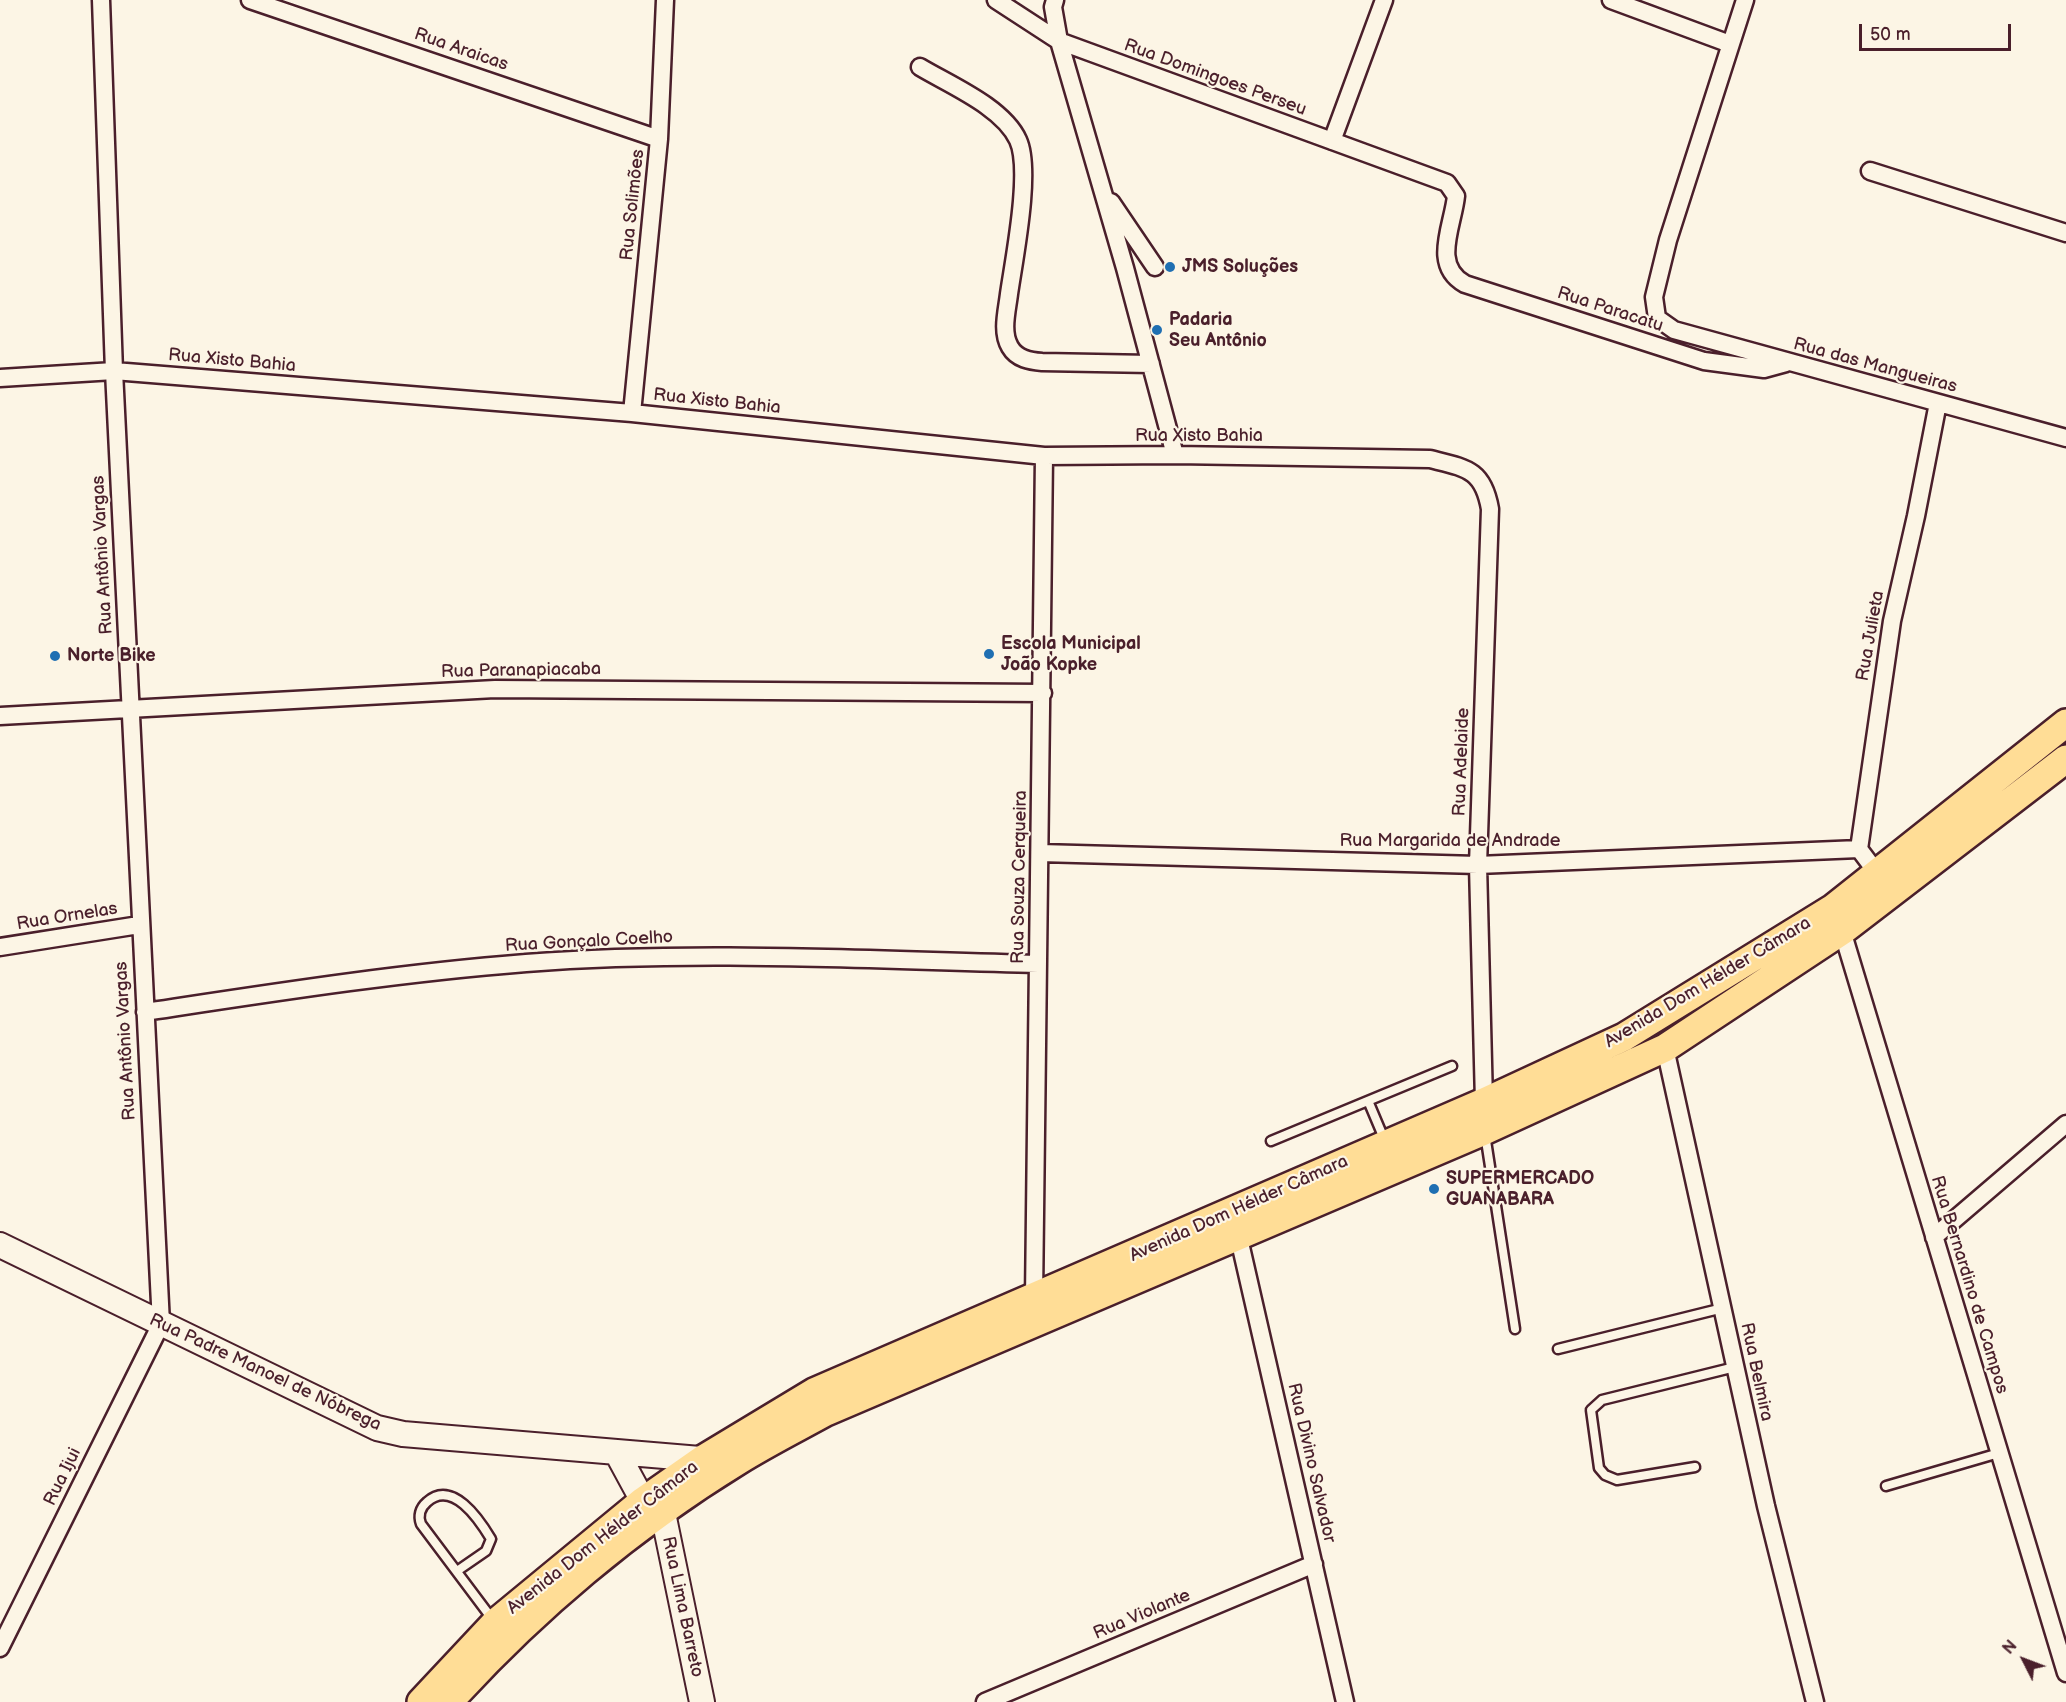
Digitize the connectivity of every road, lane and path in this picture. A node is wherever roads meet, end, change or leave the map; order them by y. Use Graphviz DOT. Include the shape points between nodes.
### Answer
graph roads {
  1 [pos="101,0"];
  2 [pos="250,0"];
  3 [pos="665,0"];
  4 [pos="996,0"];
  5 [pos="1054,0"];
  6 [pos="1384,0"];
  7 [pos="1611,0"];
  8 [pos="1745,0"];
  9 [pos="1059,41"];
  10 [pos="1730,44"];
  11 [pos="920,67"];
  12 [pos="659,139"];
  13 [pos="1332,141"];
  14 [pos="1870,171"];
  15 [pos="1100,183"];
  16 [pos="2066,233"];
  17 [pos="1446,250"];
  18 [pos="1155,267"];
  19 [pos="1674,330"];
  20 [pos="1786,363"];
  21 [pos="1151,364"];
  22 [pos="114,371"];
  23 [pos="0,378"];
  24 [pos="1938,403"];
  25 [pos="632,413"];
  26 [pos="2066,438"];
  27 [pos="1175,455"];
  28 [pos="1044,456"];
  29 [pos="1430,459"];
  30 [pos="1043,693"];
  31 [pos="129,708"];
  32 [pos="0,716"];
  33 [pos="2066,723"];
  34 [pos="2066,759"];
  35 [pos="1860,849"];
  36 [pos="1040,853"];
  37 [pos="1478,865"];
  38 [pos="1877,873"];
  39 [pos="1837,920"];
  40 [pos="140,925"];
  41 [pos="0,947"];
  42 [pos="1038,964"];
  43 [pos="145,1012"];
  44 [pos="1665,1048"];
  45 [pos="1452,1066"];
  46 [pos="1484,1102"];
  47 [pos="1369,1103"];
  48 [pos="2066,1124"];
  49 [pos="1484,1131"];
  50 [pos="1271,1141"];
  51 [pos="1386,1145"];
  52 [pos="1238,1234"];
  53 [pos="1934,1237"];
  54 [pos="0,1245"];
  55 [pos="1034,1298"];
  56 [pos="1723,1308"];
  57 [pos="161,1324"];
  58 [pos="1515,1329"];
  59 [pos="1558,1349"];
  60 [pos="1735,1367"];
  61 [pos="617,1453"];
  62 [pos="1999,1453"];
  63 [pos="703,1459"];
  64 [pos="738,1461"];
  65 [pos="1695,1467"];
  66 [pos="1886,1486"];
  67 [pos="653,1507"];
  68 [pos="1314,1564"];
  69 [pos="457,1571"];
  70 [pos="495,1623"];
  71 [pos="0,1648"];
  72 [pos="2066,1673"];
  73 [pos="421,1702"];
  74 [pos="449,1702"];
  75 [pos="702,1702"];
  76 [pos="985,1702"];
  77 [pos="1345,1702"];
  78 [pos="1815,1702"];
  1 -- 22 [label="street, Rua Antônio Vargas"];
  2 -- 12 [label="street, Rua Araicas"];
  3 -- 12 [label="street, Rua Solimões"];
  4 -- 9 [label="street, Rua Domingoes Perseu"];
  5 -- 9 [label="street"];
  6 -- 13 [label="street"];
  7 -- 10 [label="street"];
  8 -- 10 [label="street, Rua Paracatu"];
  9 -- 13 [label="street, Rua Domingoes Perseu"];
  9 -- 15 [label="street"];
  10 -- 19 [label="street, Rua Paracatu" via="1654,297 1657,318"];
  11 -- 21 [label="street" via="999,114 1018,140 1023,156 1019,223 1005,325 1011,349 1026,360"];
  12 -- 25 [label="street, Rua Solimões"];
  13 -- 17 [label="street, Rua Domingoes Perseu" via="1447,183 1456,196"];
  14 -- 16 [label="street"];
  15 -- 18 [label="street"];
  15 -- 21 [label="street"];
  17 -- 20 [label="street, Rua Paracatu" via="1450,273 1465,284 1704,360 1764,369"];
  19 -- 20 [label="street, Rua das Mangueiras"];
  20 -- 24 [label="street, Rua das Mangueiras"];
  21 -- 27 [label="street"];
  22 -- 23 [label="street, Rua Xisto Bahia"];
  22 -- 25 [label="street, Rua Xisto Bahia"];
  22 -- 31 [label="street, Rua Antônio Vargas"];
  24 -- 26 [label="street, Rua das Mangueiras"];
  24 -- 35 [label="street, Rua Julieta" via="1892,621"];
  25 -- 28 [label="street, Rua Xisto Bahia"];
  27 -- 28 [label="street, Rua Xisto Bahia"];
  27 -- 29 [label="street, Rua Xisto Bahia"];
  28 -- 30 [label="street, Rua Souza Cerqueira"];
  29 -- 37 [label="street, Rua Adelaide" via="1473,473 1487,490 1490,509"];
  30 -- 31 [label="street, Rua Paranapiacaba" via="495,689"];
  30 -- 36 [label="street, Rua Souza Cerqueira"];
  31 -- 32 [label="street, Rua Paranapiacaba"];
  31 -- 40 [label="street, Rua Antônio Vargas"];
  33 -- 38 [label="main road, Avenida Dom Hélder Câmara"];
  34 -- 39 [label="main road, Avenida Dom Hélder Câmara"];
  35 -- 37 [label="street, Rua Margarida de Andrade"];
  35 -- 38 [label="street"];
  36 -- 37 [label="street, Rua Margarida de Andrade"];
  36 -- 42 [label="street, Rua Souza Cerqueira"];
  37 -- 46 [label="street, Rua Adelaide"];
  38 -- 39 [label="main road, Avenida Dom Hélder Câmara"];
  39 -- 44 [label="main road, Avenida Dom Hélder Câmara"];
  39 -- 46 [label="main road, Avenida Dom Hélder Câmara" via="1624,1037"];
  39 -- 53 [label="street, Rua Bernardino de Campos"];
  40 -- 41 [label="street, Rua Ornelas"];
  40 -- 43 [label="street, Rua Antônio Vargas"];
  42 -- 43 [label="street, Rua Gonçalo Coelho" via="708,956 527,963 343,982"];
  42 -- 55 [label="street, Rua Souza Cerqueira"];
  43 -- 57 [label="street, Rua Antônio Vargas"];
  44 -- 49 [label="main road, Avenida Dom Hélder Câmara"];
  44 -- 56 [label="street, Rua Belmira"];
  45 -- 47 [label="lane"];
  46 -- 51 [label="main road, Avenida Dom Hélder Câmara"];
  47 -- 50 [label="lane"];
  47 -- 51 [label="lane"];
  48 -- 53 [label="street"];
  49 -- 52 [label="main road, Avenida Dom Hélder Câmara"];
  49 -- 58 [label="lane"];
  51 -- 55 [label="main road, Avenida Dom Hélder Câmara"];
  52 -- 64 [label="main road, Avenida Dom Hélder Câmara" via="826,1412"];
  52 -- 68 [label="street, Rua Divino Salvador"];
  53 -- 62 [label="street, Rua Bernardino de Campos"];
  54 -- 57 [label="main road, Rua Padre Manoel de Nóbrega"];
  55 -- 63 [label="main road, Avenida Dom Hélder Câmara" via="814,1392"];
  56 -- 59 [label="lane"];
  56 -- 60 [label="street, Rua Belmira"];
  57 -- 61 [label="main road, Rua Padre Manoel de Nóbrega" via="377,1428 403,1434"];
  57 -- 71 [label="street, Rua Ijui"];
  60 -- 65 [label="lane" via="1602,1400 1591,1410 1599,1468 1605,1475 1617,1479"];
  60 -- 78 [label="street, Rua Belmira"];
  61 -- 63 [label="main road, Rua Padre Manoel de Nóbrega"];
  61 -- 67 [label="main road"];
  62 -- 66 [label="lane"];
  62 -- 72 [label="street, Rua Bernardino de Campos"];
  63 -- 64 [label="main road, Rua Padre Manoel de Nóbrega"];
  63 -- 67 [label="main road, Avenida Dom Hélder Câmara"];
  64 -- 67 [label="main road, Avenida Dom Hélder Câmara"];
  67 -- 70 [label="main road, Avenida Dom Hélder Câmara"];
  67 -- 74 [label="main road, Avenida Dom Hélder Câmara" via="598,1562 493,1654"];
  67 -- 75 [label="main road, Rua Lima Barreto"];
  68 -- 76 [label="street, Rua Violante"];
  68 -- 77 [label="street, Rua Divino Salvador"];
  69 -- 69 [label="lane" via="419,1519 423,1506 438,1495 451,1496 463,1504 491,1539 486,1551"];
  69 -- 70 [label="lane"];
  70 -- 73 [label="main road, Avenida Dom Hélder Câmara"];
}
